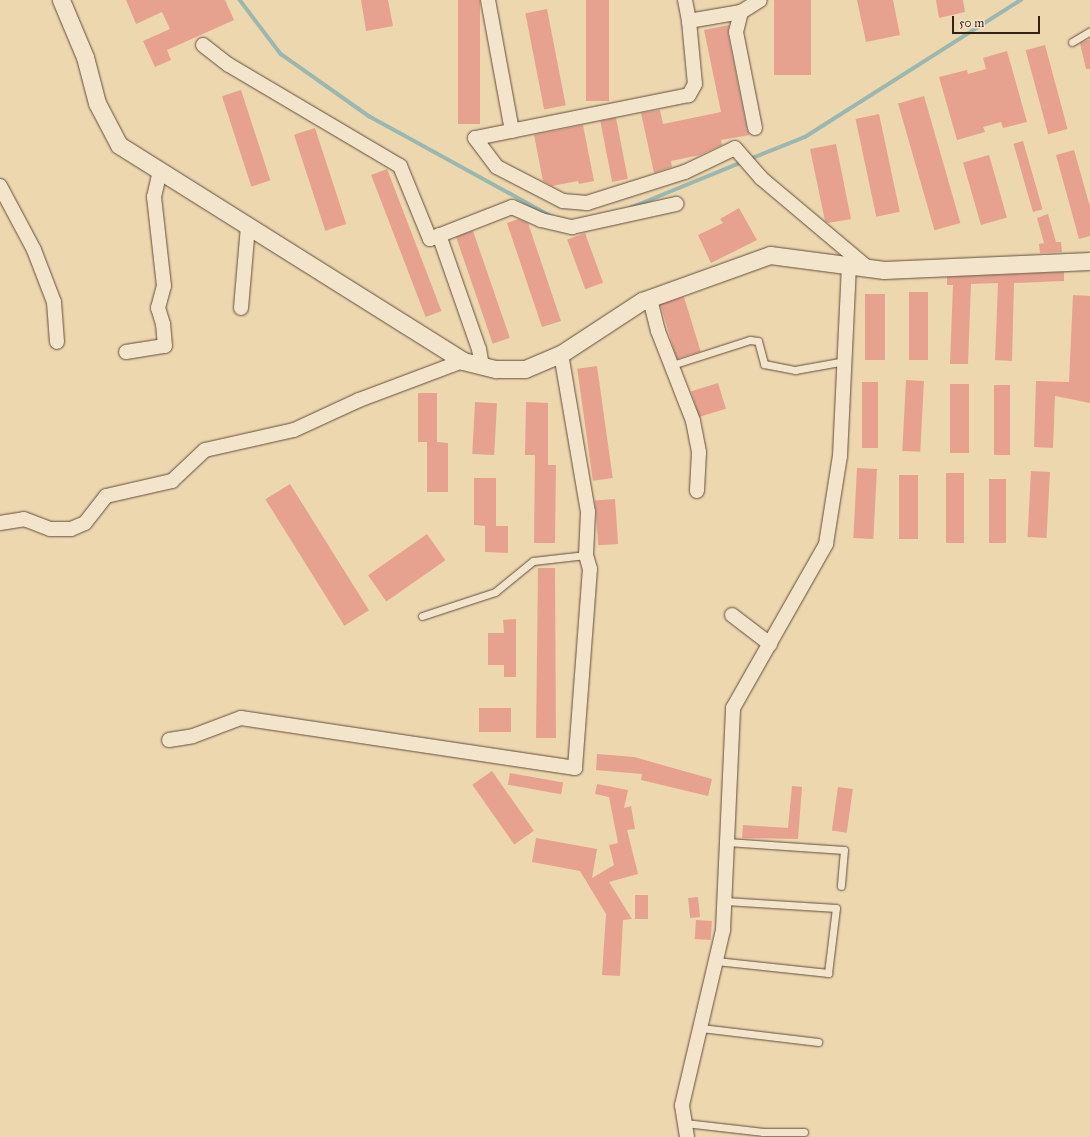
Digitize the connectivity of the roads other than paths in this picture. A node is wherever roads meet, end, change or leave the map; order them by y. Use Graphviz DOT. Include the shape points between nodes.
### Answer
graph roads {
  1 [pos="61,0"];
  2 [pos="488,0"];
  3 [pos="685,0"];
  4 [pos="760,0"];
  5 [pos="741,12"];
  6 [pos="689,21"];
  7 [pos="1090,31"];
  8 [pos="1072,42"];
  9 [pos="203,45"];
  10 [pos="755,128"];
  11 [pos="512,131"];
  12 [pos="160,171"];
  13 [pos="0,186"];
  14 [pos="676,204"];
  15 [pos="248,227"];
  16 [pos="439,236"];
  17 [pos="1090,262"];
  18 [pos="849,266"];
  19 [pos="868,268"];
  20 [pos="650,298"];
  21 [pos="241,308"];
  22 [pos="57,342"];
  23 [pos="126,352"];
  24 [pos="561,354"];
  25 [pos="463,361"];
  26 [pos="845,361"];
  27 [pos="672,365"];
  28 [pos="482,366"];
  29 [pos="697,491"];
  30 [pos="0,523"];
  31 [pos="586,555"];
  32 [pos="732,615"];
  33 [pos="422,616"];
  34 [pos="770,644"];
  35 [pos="169,740"];
  36 [pos="727,842"];
  37 [pos="841,886"];
  38 [pos="725,901"];
  39 [pos="716,962"];
  40 [pos="701,1028"];
  41 [pos="818,1042"];
  42 [pos="686,1130"];
  43 [pos="804,1132"];
  1 -- 12 [label="street" via="85,57 97,102 119,145"];
  2 -- 11 [label="street"];
  3 -- 6 [label="street"];
  4 -- 5 [label="street"];
  5 -- 6 [label="street"];
  5 -- 10 [label="street" via="736,32"];
  6 -- 11 [label="street" via="695,84 689,95"];
  7 -- 8 [label="lane"];
  9 -- 16 [label="street" via="229,65 400,166 430,239"];
  11 -- 19 [label="street" via="475,138 497,167 563,201 587,203 685,172 735,148 756,172"];
  12 -- 15 [label="street"];
  12 -- 23 [label="street" via="154,197 164,286 158,308 163,324 165,346"];
  13 -- 22 [label="street" via="34,250 54,302"];
  14 -- 16 [label="street" via="572,227 541,220 512,207"];
  15 -- 21 [label="street"];
  15 -- 25 [label="street"];
  16 -- 28 [label="street" via="479,349"];
  17 -- 19 [label="street" via="884,270"];
  18 -- 19 [label="street"];
  18 -- 20 [label="street" via="770,255"];
  18 -- 26 [label="street"];
  20 -- 24 [label="street"];
  20 -- 27 [label="street" via="658,331"];
  24 -- 28 [label="street" via="525,369 496,369"];
  24 -- 31 [label="street" via="588,512"];
  25 -- 28 [label="street"];
  25 -- 30 [label="street" via="359,400 294,430 205,450 172,481 106,496 85,522 71,529 50,529 24,519"];
  26 -- 27 [label="lane" via="795,370 764,364 758,341 750,340"];
  26 -- 34 [label="street" via="840,456 826,544"];
  27 -- 29 [label="street" via="693,421 699,452"];
  31 -- 33 [label="lane" via="533,561 495,592"];
  31 -- 35 [label="street" via="590,569 574,768 241,718 193,736"];
  32 -- 34 [label="street"];
  34 -- 36 [label="street" via="733,708"];
  36 -- 37 [label="lane" via="844,850"];
  36 -- 38 [label="street"];
  38 -- 39 [label="street" via="723,930"];
  38 -- 39 [label="lane" via="836,908 828,973"];
  39 -- 40 [label="street"];
  40 -- 41 [label="lane"];
  40 -- 42 [label="street" via="682,1105"];
  42 -- 43 [label="lane"];
}
